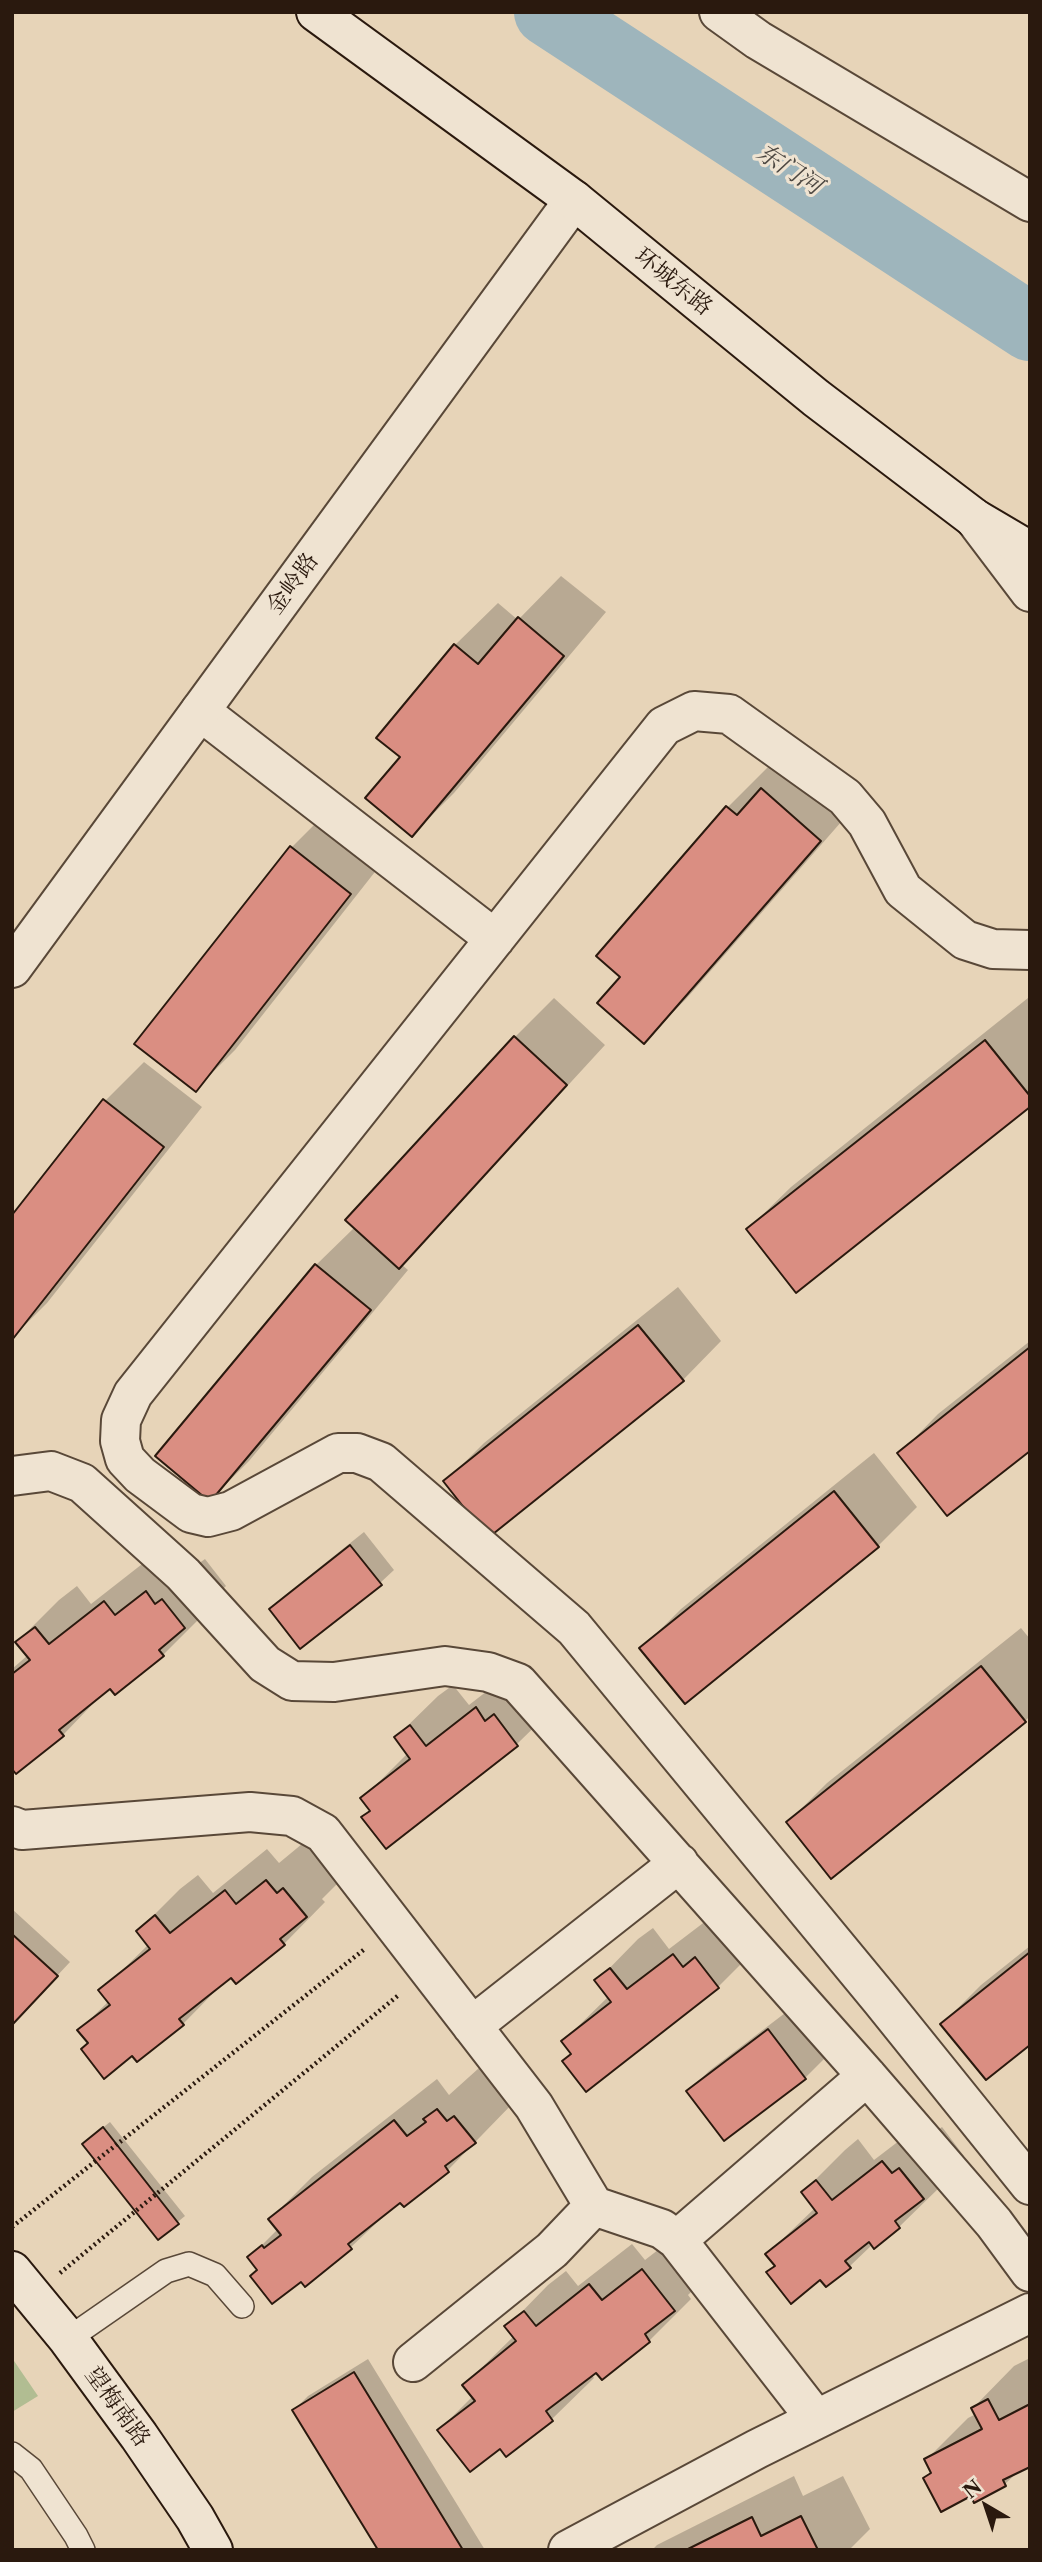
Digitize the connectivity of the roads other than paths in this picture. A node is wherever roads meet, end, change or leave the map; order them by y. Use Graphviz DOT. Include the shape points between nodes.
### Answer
graph roads {
  1 [pos="316,12"];
  2 [pos="719,12"];
  3 [pos="574,201"];
  4 [pos="1030,202"];
  5 [pos="974,518"];
  6 [pos="1030,551"];
  7 [pos="1030,592"];
  8 [pos="200,711"];
  9 [pos="495,939"];
  10 [pos="1030,950"];
  11 [pos="12,968"];
  12 [pos="12,1476"];
  13 [pos="12,1826"];
  14 [pos="680,1863"];
  15 [pos="472,2026"];
  16 [pos="867,2076"];
  17 [pos="1030,2185"];
  18 [pos="594,2206"];
  19 [pos="677,2239"];
  20 [pos="1030,2272"];
  21 [pos="22,2283"];
  22 [pos="242,2306"];
  23 [pos="1030,2313"];
  24 [pos="68,2339"];
  25 [pos="413,2362"];
  26 [pos="816,2419"];
  27 [pos="12,2454"];
  28 [pos="83,2550"];
  29 [pos="213,2550"];
  30 [pos="568,2550"];
  1 -- 3 [label="street, 环城东路"];
  2 -- 4 [label="street" via="758,40"];
  3 -- 5 [label="street, 环城东路" via="816,398"];
  3 -- 8 [label="street, 金岭路"];
  5 -- 6 [label="street, 环城东路"];
  5 -- 7 [label="street"];
  8 -- 9 [label="street"];
  8 -- 11 [label="street, 金岭路"];
  9 -- 10 [label="street" via="664,726 694,711 729,714 845,797 867,823 903,890 965,940 993,948"];
  9 -- 17 [label="street" via="133,1394 121,1420 125,1459 191,1513 208,1517 231,1511 338,1453 357,1453 381,1462 574,1628"];
  12 -- 14 [label="street" via="51,1471 82,1483 183,1574 265,1664 292,1681 334,1682 445,1666 488,1672 518,1683"];
  13 -- 15 [label="street" via="22,1830 250,1812 292,1816 323,1833"];
  14 -- 15 [label="street"];
  14 -- 16 [label="street"];
  15 -- 18 [label="street" via="534,2106"];
  16 -- 19 [label="street"];
  16 -- 20 [label="street" via="994,2223"];
  18 -- 19 [label="street" via="662,2229"];
  18 -- 25 [label="street" via="552,2250"];
  19 -- 26 [label="street"];
  21 -- 24 [label="street, 望梅南路"];
  22 -- 24 [label="lane" via="215,2275 189,2264 166,2270"];
  23 -- 26 [label="street"];
  24 -- 29 [label="street, 望梅南路" via="146,2446"];
  26 -- 30 [label="street"];
  27 -- 28 [label="lane" via="31,2469"];
}
